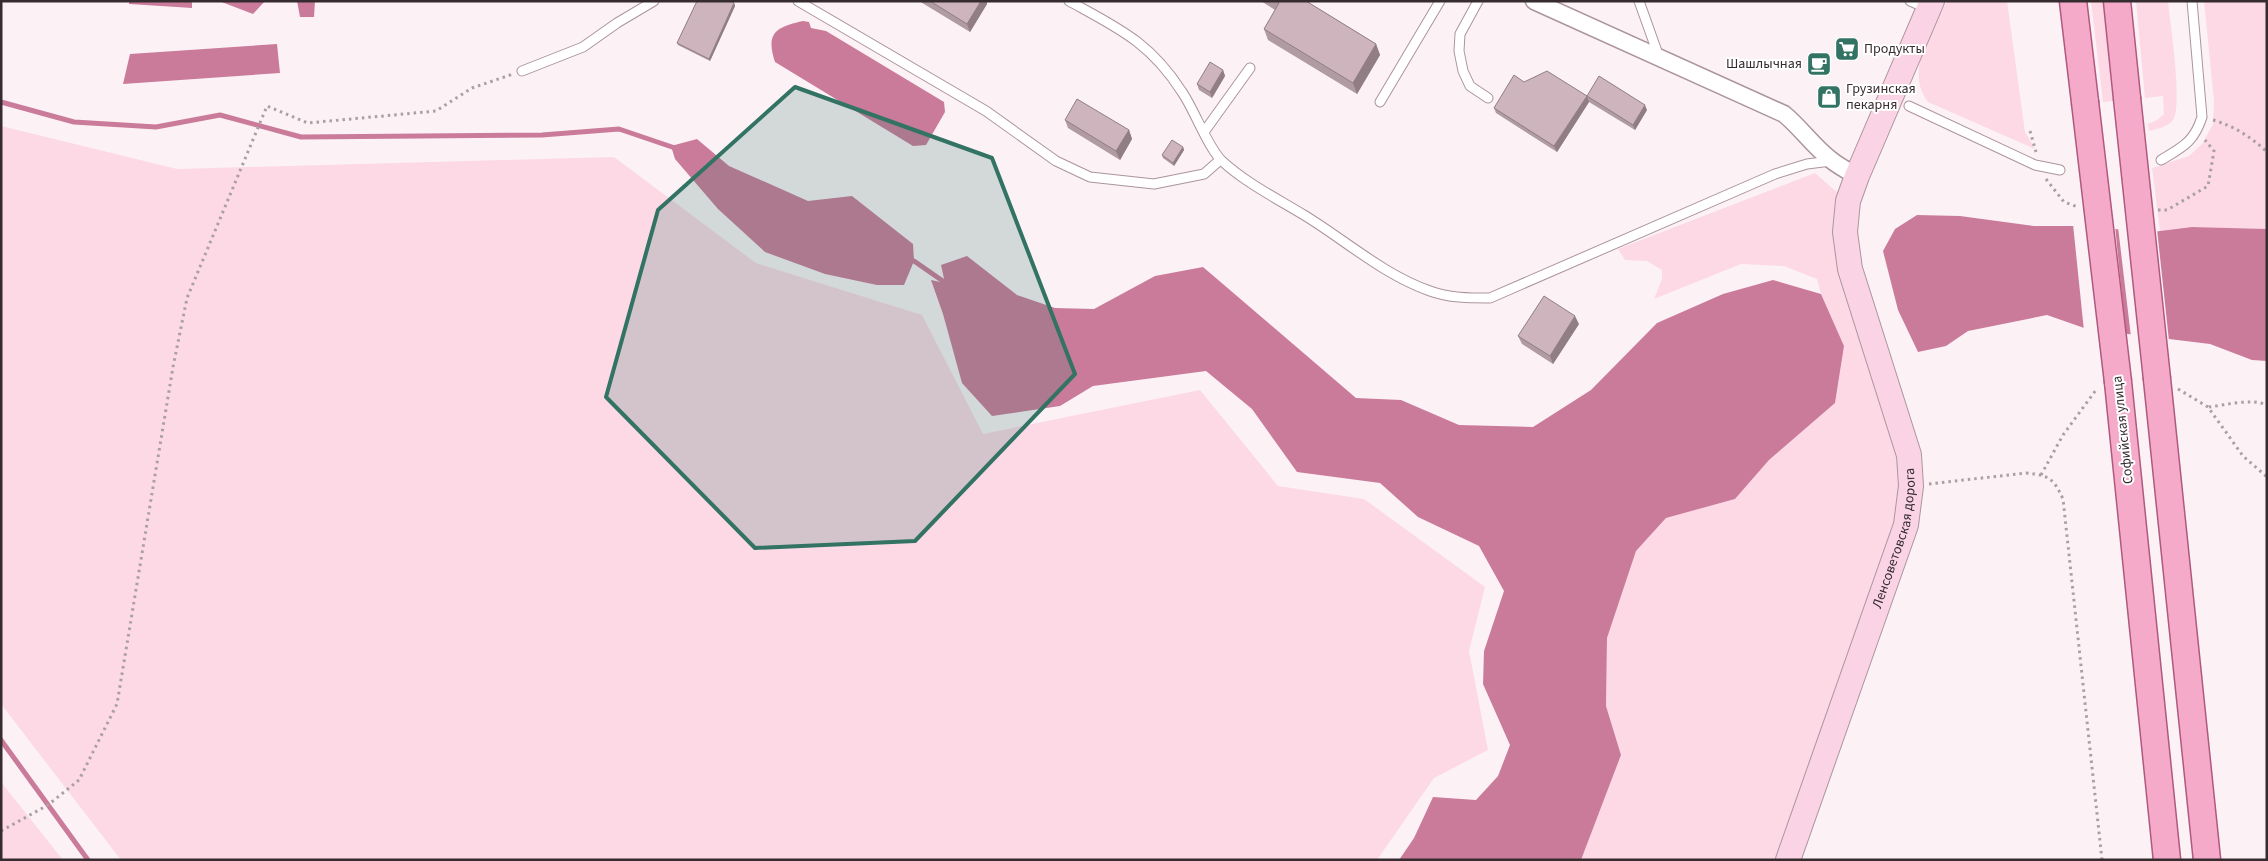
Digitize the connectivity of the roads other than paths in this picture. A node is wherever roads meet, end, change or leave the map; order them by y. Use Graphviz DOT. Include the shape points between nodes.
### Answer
graph roads {
  1 [pos="654,1"];
  2 [pos="798,1"];
  3 [pos="1069,1"];
  4 [pos="1440,1"];
  5 [pos="1478,1"];
  6 [pos="1534,1"];
  7 [pos="1639,1"];
  8 [pos="2073,1"];
  9 [pos="2117,1"];
  10 [pos="2192,1"];
  11 [pos="1923,4"];
  12 [pos="1659,57"];
  13 [pos="1250,68"];
  14 [pos="522,71"];
  15 [pos="1488,98"];
  16 [pos="1380,102"];
  17 [pos="1899,102"];
  18 [pos="1204,132"];
  19 [pos="1220,160"];
  20 [pos="1831,160"];
  21 [pos="2161,160"];
  22 [pos="2060,170"];
  23 [pos="1857,176"];
  24 [pos="1788,860"];
  25 [pos="2167,860"];
  26 [pos="2208,860"];
  1 -- 14 [label="lane" via="583,46"];
  2 -- 19 [label="lane" via="986,111 1056,161 1090,177 1154,184 1204,174"];
  3 -- 18 [label="lane" via="1134,37 1162,63 1183,92"];
  4 -- 16 [label="lane"];
  5 -- 15 [label="lane" via="1460,34 1459,51 1462,71 1470,86"];
  6 -- 12 [label="street"];
  7 -- 12 [label="lane"];
  8 -- 25 [label="main road, Софийская улица, bridge" via="2086,102 2107,386"];
  9 -- 26 [label="main road, bridge" via="2164,382"];
  10 -- 21 [label="lane" via="2202,117 2198,132 2186,145"];
  11 -- 17 [label="street, Ленсоветовская дорога"];
  12 -- 20 [label="street" via="1784,114"];
  13 -- 18 [label="lane"];
  17 -- 22 [label="lane" via="2035,165"];
  17 -- 23 [label="street, Ленсоветовская дорога"];
  18 -- 19 [label="lane"];
  19 -- 20 [label="lane" via="1264,193 1406,280 1447,297 1490,298 1775,174"];
  20 -- 23 [label="street"];
  23 -- 24 [label="street, Ленсоветовская дорога" via="1848,201 1845,232 1850,269 1909,455 1911,486 1906,525 1896,557"];
}
